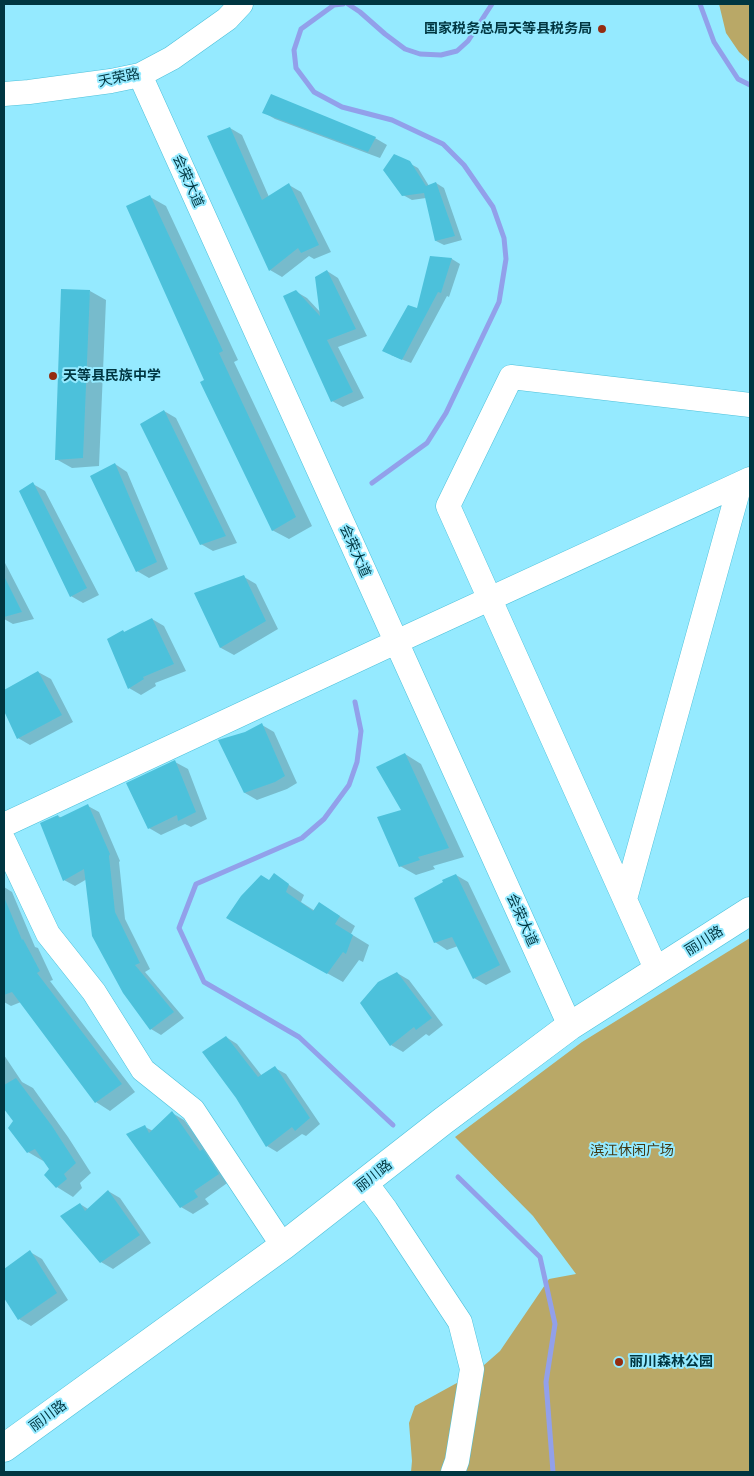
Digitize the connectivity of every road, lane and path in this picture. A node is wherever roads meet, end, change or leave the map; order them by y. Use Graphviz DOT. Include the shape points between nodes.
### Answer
graph roads {
  1 [pos="241,4"];
  2 [pos="140,75"];
  3 [pos="4,94"];
  4 [pos="750,405"];
  5 [pos="745,482"];
  6 [pos="490,599"];
  7 [pos="396,642"];
  8 [pos="4,826"];
  9 [pos="4,841"];
  10 [pos="625,899"];
  11 [pos="750,912"];
  12 [pos="657,971"];
  13 [pos="570,1026"];
  14 [pos="366,1183"];
  15 [pos="284,1246"];
  16 [pos="4,1448"];
  17 [pos="452,1472"];
  1 -- 2 [label="street, 天荣路" via="227,20 172,58"];
  2 -- 3 [label="street, 天荣路"];
  2 -- 7 [label="street, 会荣大道"];
  4 -- 6 [label="street" via="511,378 448,506"];
  5 -- 6 [label="street"];
  5 -- 10 [label="street"];
  6 -- 7 [label="street"];
  6 -- 10 [label="street"];
  7 -- 8 [label="street"];
  7 -- 13 [label="street, 会荣大道"];
  9 -- 15 [label="street" via="48,934 94,992 142,1070 193,1110"];
  10 -- 12 [label="street"];
  11 -- 12 [label="main road, 丽川路"];
  12 -- 13 [label="main road, 丽川路"];
  13 -- 14 [label="main road, 丽川路" via="442,1121"];
  14 -- 15 [label="main road, 丽川路"];
  14 -- 17 [label="street" via="460,1322 472,1369 457,1461"];
  15 -- 16 [label="main road, 丽川路"];
}
